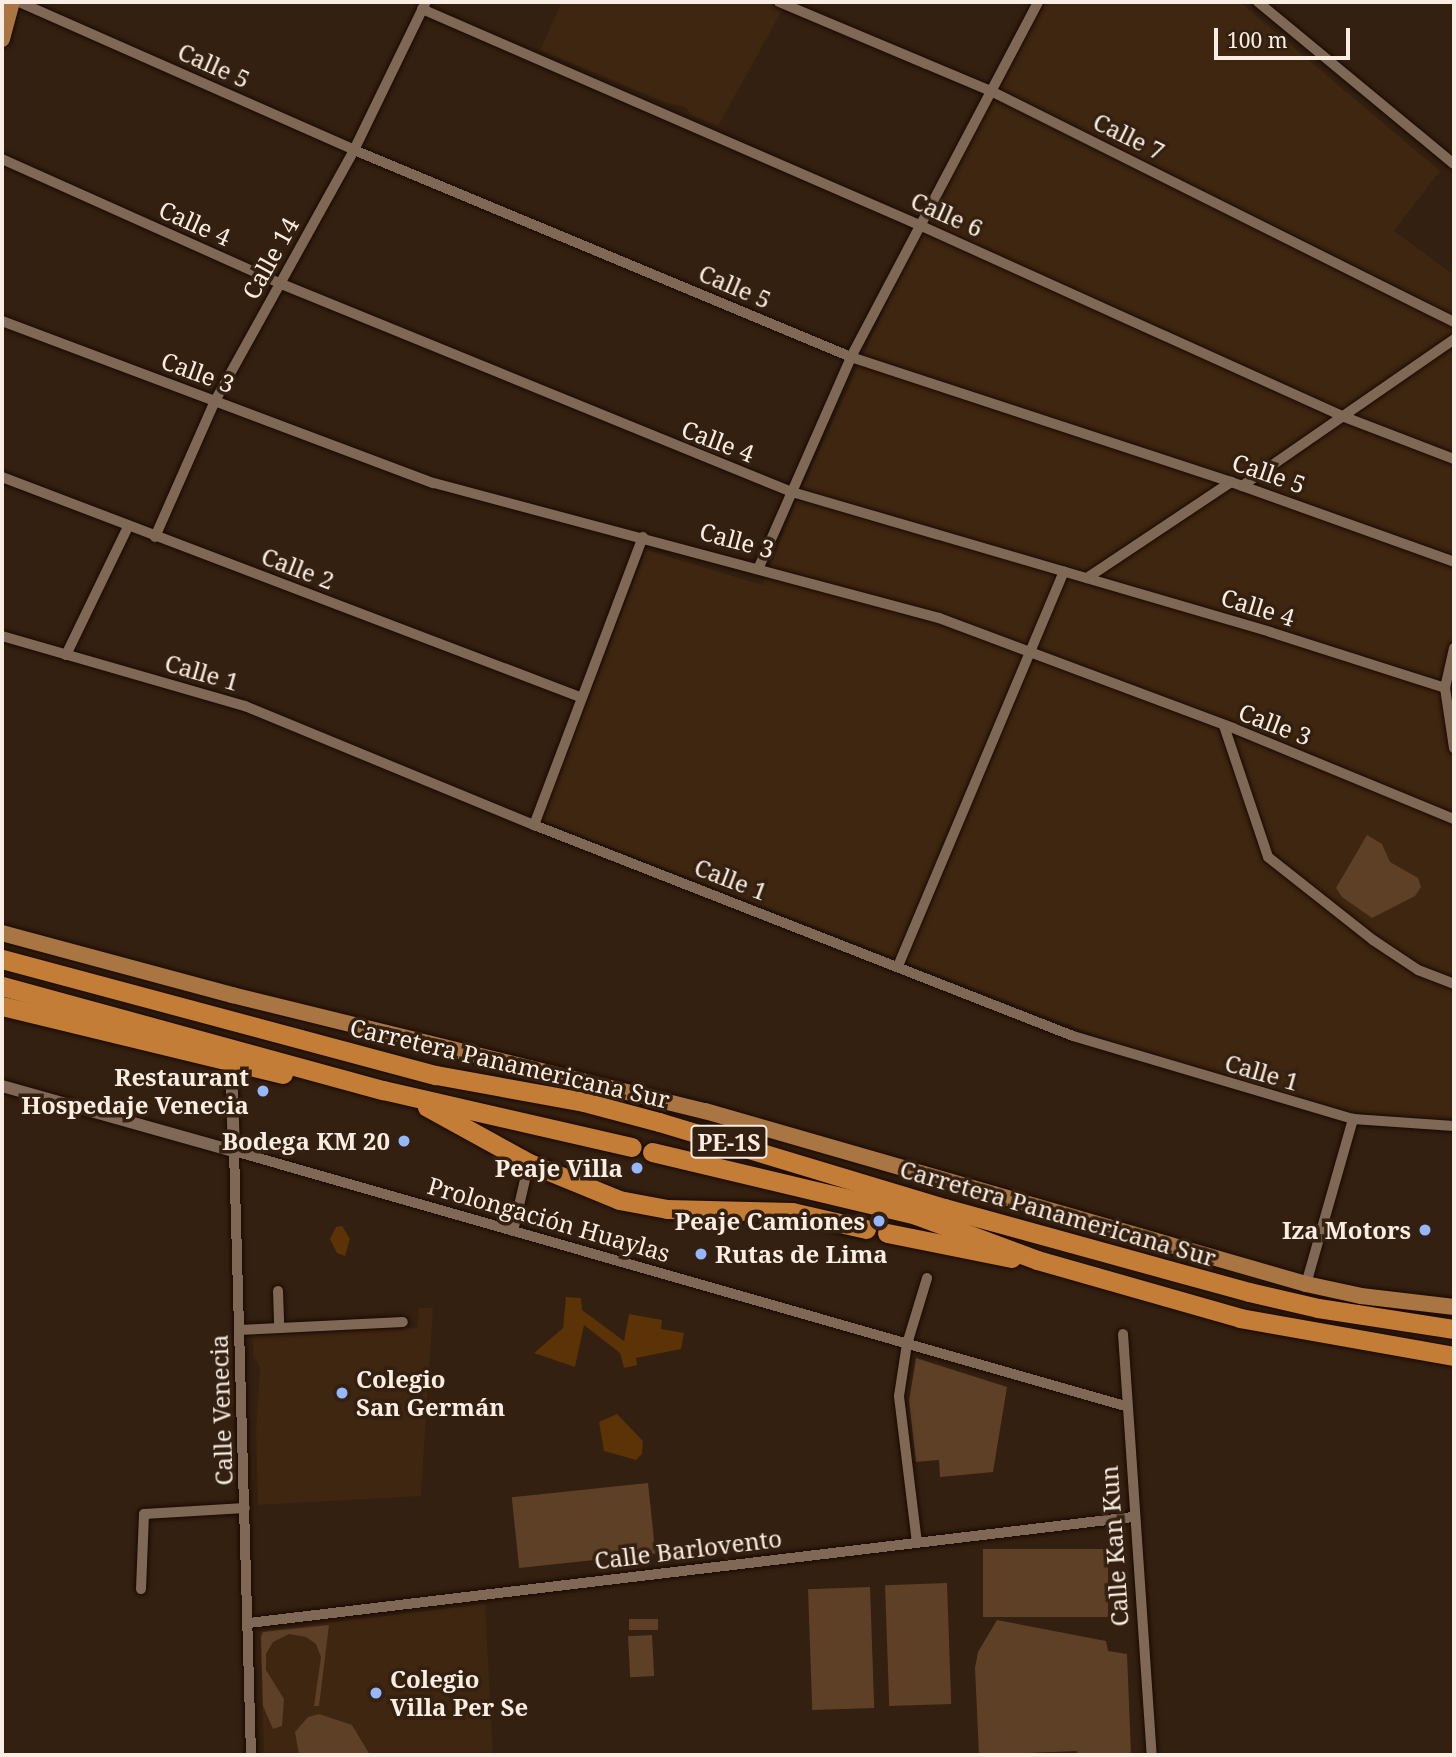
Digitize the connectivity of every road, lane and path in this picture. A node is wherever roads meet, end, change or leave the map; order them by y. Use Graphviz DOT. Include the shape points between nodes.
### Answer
graph roads {
  1 [pos="12,2"];
  2 [pos="19,2"];
  3 [pos="779,2"];
  4 [pos="1038,2"];
  5 [pos="1258,2"];
  6 [pos="424,5"];
  7 [pos="2,39"];
  8 [pos="991,91"];
  9 [pos="354,150"];
  10 [pos="2,159"];
  11 [pos="1454,164"];
  12 [pos="917,224"];
  13 [pos="279,283"];
  14 [pos="2,321"];
  15 [pos="1454,321"];
  16 [pos="1454,339"];
  17 [pos="851,357"];
  18 [pos="215,401"];
  19 [pos="1342,416"];
  20 [pos="1454,459"];
  21 [pos="2,477"];
  22 [pos="1236,484"];
  23 [pos="792,492"];
  24 [pos="128,527"];
  25 [pos="155,537"];
  26 [pos="643,537"];
  27 [pos="1454,562"];
  28 [pos="759,567"];
  29 [pos="1064,571"];
  30 [pos="1087,578"];
  31 [pos="2,636"];
  32 [pos="1454,648"];
  33 [pos="1030,651"];
  34 [pos="66,655"];
  35 [pos="1445,688"];
  36 [pos="580,697"];
  37 [pos="1224,726"];
  38 [pos="1454,748"];
  39 [pos="1454,819"];
  40 [pos="534,825"];
  41 [pos="2,933"];
  42 [pos="2,959"];
  43 [pos="898,966"];
  44 [pos="1454,984"];
  45 [pos="2,986"];
  46 [pos="2,1006"];
  47 [pos="231,1064"];
  48 [pos="2,1086"];
  49 [pos="383,1090"];
  50 [pos="404,1095"];
  51 [pos="1353,1119"];
  52 [pos="1454,1126"];
  53 [pos="632,1147"];
  54 [pos="234,1151"];
  55 [pos="652,1152"];
  56 [pos="529,1163"];
  57 [pos="866,1228"];
  58 [pos="513,1231"];
  59 [pos="887,1234"];
  60 [pos="1037,1260"];
  61 [pos="927,1278"];
  62 [pos="1307,1284"];
  63 [pos="278,1291"];
  64 [pos="1454,1307"];
  65 [pos="403,1322"];
  66 [pos="279,1328"];
  67 [pos="1454,1329"];
  68 [pos="239,1330"];
  69 [pos="1123,1334"];
  70 [pos="907,1344"];
  71 [pos="1454,1356"];
  72 [pos="1125,1406"];
  73 [pos="245,1508"];
  74 [pos="1133,1517"];
  75 [pos="917,1543"];
  76 [pos="141,1589"];
  77 [pos="249,1623"];
  78 [pos="251,1755"];
  79 [pos="1152,1755"];
  1 -- 7 [label="main road"];
  2 -- 9 [label="street, Calle 5"];
  3 -- 8 [label="street, Calle 7"];
  4 -- 8 [label="street"];
  5 -- 11 [label="street"];
  6 -- 9 [label="street, Calle 14"];
  6 -- 12 [label="street, Calle 6"];
  8 -- 12 [label="street"];
  8 -- 15 [label="street, Calle 7"];
  9 -- 13 [label="street, Calle 14"];
  9 -- 17 [label="street, Calle 5"];
  10 -- 13 [label="street, Calle 4"];
  12 -- 17 [label="street"];
  12 -- 19 [label="street, Calle 6"];
  13 -- 18 [label="street, Calle 14"];
  13 -- 23 [label="street, Calle 4"];
  14 -- 18 [label="street, Calle 3"];
  16 -- 19 [label="street"];
  17 -- 22 [label="street, Calle 5"];
  17 -- 23 [label="street"];
  18 -- 25 [label="street, Calle 14"];
  18 -- 26 [label="street, Calle 3" via="435,482"];
  19 -- 20 [label="street, Calle 6"];
  19 -- 22 [label="street"];
  21 -- 24 [label="street, Calle 2"];
  22 -- 27 [label="street, Calle 5"];
  22 -- 30 [label="street"];
  23 -- 28 [label="street"];
  23 -- 29 [label="street, Calle 4"];
  24 -- 25 [label="street, Calle 2"];
  24 -- 34 [label="street"];
  25 -- 36 [label="street, Calle 2"];
  26 -- 28 [label="street, Calle 3"];
  26 -- 36 [label="street"];
  28 -- 33 [label="street, Calle 3" via="939,618"];
  29 -- 30 [label="street, Calle 4"];
  29 -- 33 [label="street"];
  30 -- 35 [label="street, Calle 4"];
  31 -- 34 [label="street, Calle 1"];
  32 -- 35 [label="street"];
  33 -- 37 [label="street, Calle 3"];
  33 -- 43 [label="street"];
  34 -- 40 [label="street, Calle 1" via="245,706"];
  35 -- 38 [label="street"];
  36 -- 40 [label="street"];
  37 -- 39 [label="street, Calle 3"];
  37 -- 44 [label="street" via="1268,857 1373,940 1418,970"];
  40 -- 43 [label="street, Calle 1"];
  41 -- 62 [label="main road" via="232,995 705,1111"];
  42 -- 67 [label="highway, Carretera Panamericana Sur / PE-1S" via="436,1075 584,1102 659,1122 944,1208 1249,1292"];
  43 -- 51 [label="street, Calle 1" via="1073,1036"];
  45 -- 49 [label="highway"];
  46 -- 47 [label="highway"];
  47 -- 49 [label="highway"];
  47 -- 54 [label="street, Calle Venecia"];
  48 -- 54 [label="street, Prolongación Huaylas"];
  49 -- 50 [label="highway"];
  50 -- 53 [label="highway"];
  50 -- 56 [label="highway"];
  51 -- 52 [label="street, Calle 1"];
  51 -- 62 [label="street"];
  54 -- 58 [label="street, Prolongación Huaylas"];
  54 -- 68 [label="street, Calle Venecia"];
  55 -- 60 [label="highway, Carretera Panamericana Sur / PE-1S" via="916,1215"];
  56 -- 57 [label="highway" via="619,1200 667,1209 792,1212"];
  56 -- 58 [label="street"];
  58 -- 70 [label="street, Prolongación Huaylas"];
  59 -- 60 [label="highway, Carretera Panamericana Sur / PE-1S" via="987,1255"];
  60 -- 71 [label="highway, Carretera Panamericana Sur / PE-1S" via="1240,1318"];
  61 -- 70 [label="street"];
  62 -- 64 [label="main road" via="1361,1296"];
  63 -- 66 [label="street"];
  65 -- 66 [label="street"];
  66 -- 68 [label="street"];
  68 -- 73 [label="street, Calle Venecia"];
  69 -- 72 [label="street, Calle Kan Kun"];
  70 -- 72 [label="street, Prolongación Huaylas"];
  70 -- 75 [label="street" via="899,1404"];
  72 -- 74 [label="street, Calle Kan Kun"];
  73 -- 76 [label="street" via="144,1514"];
  73 -- 77 [label="street, Calle Venecia"];
  74 -- 75 [label="street, Calle Barlovento"];
  74 -- 79 [label="street, Calle Kan Kun"];
  75 -- 77 [label="street, Calle Barlovento"];
  77 -- 78 [label="street, Calle Venecia"];
}
